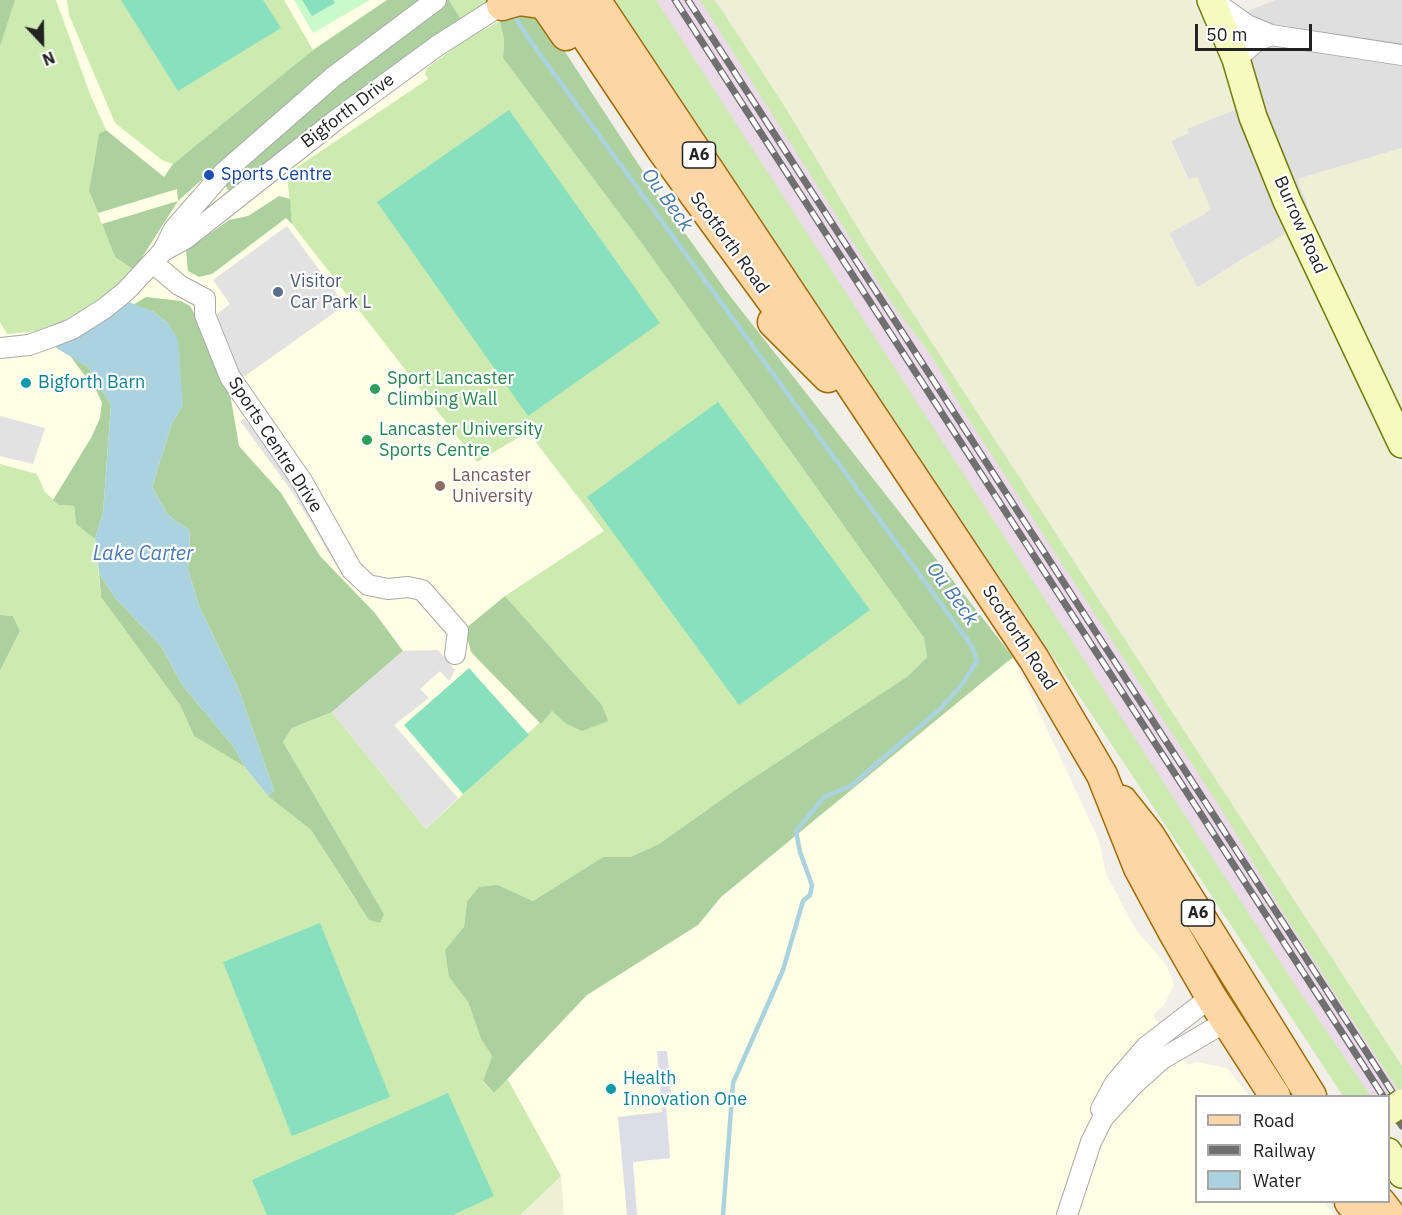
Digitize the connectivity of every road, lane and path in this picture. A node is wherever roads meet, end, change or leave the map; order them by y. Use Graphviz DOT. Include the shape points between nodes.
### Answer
graph roads {
  1 [pos="436,0"];
  2 [pos="562,0"];
  3 [pos="595,0"];
  4 [pos="1212,0"];
  5 [pos="505,2"];
  6 [pos="1271,35"];
  7 [pos="1402,55"];
  8 [pos="1236,59"];
  9 [pos="158,257"];
  10 [pos="0,348"];
  11 [pos="828,377"];
  12 [pos="1402,444"];
  13 [pos="911,474"];
  14 [pos="455,654"];
  15 [pos="1102,775"];
  16 [pos="1228,1001"];
  17 [pos="1275,1095"];
  18 [pos="1310,1095"];
  19 [pos="1103,1118"];
  20 [pos="1390,1154"];
  21 [pos="1402,1174"];
  22 [pos="1351,1203"];
  23 [pos="1381,1203"];
  24 [pos="1067,1215"];
  25 [pos="1361,1215"];
  26 [pos="1390,1215"];
  1 -- 9 [label="street, Bigforth Drive" via="333,77 232,165 174,229"];
  2 -- 11 [label="main road, Scotforth Road / A6" via="682,178"];
  3 -- 13 [label="main road, Scotforth Road / A6"];
  4 -- 6 [label="street" via="1247,25"];
  4 -- 8 [label="street, Burrow Road"];
  5 -- 9 [label="street, Bigforth Drive" via="400,73"];
  5 -- 11 [label="main road" via="530,1 546,6 706,235 777,327"];
  6 -- 7 [label="street"];
  6 -- 8 [label="street"];
  8 -- 12 [label="street, Burrow Road" via="1253,117 1287,201"];
  9 -- 10 [label="street, Bigforth Drive" via="126,291 72,329 29,345"];
  9 -- 14 [label="street, Sports Centre Drive" via="168,278 205,299 205,315 230,377 302,481 352,570 368,585 422,590 458,631"];
  11 -- 13 [label="main road, Scotforth Road / A6"];
  13 -- 15 [label="main road, Scotforth Road / A6" via="1029,651"];
  15 -- 16 [label="main road, Scotforth Road / A6" via="1149,835"];
  15 -- 16 [label="main road, Scotforth Road / A6" via="1139,868"];
  16 -- 17 [label="main road, Scotforth Road / A6"];
  16 -- 18 [label="main road, Scotforth Road / A6"];
  16 -- 19 [label="street" via="1133,1085"];
  16 -- 19 [label="street" via="1160,1034 1130,1064 1100,1107"];
  19 -- 24 [label="street" via="1084,1160"];
  20 -- 21 [label="street"];
  22 -- 25 [label="main road"];
  23 -- 26 [label="main road"];
}
